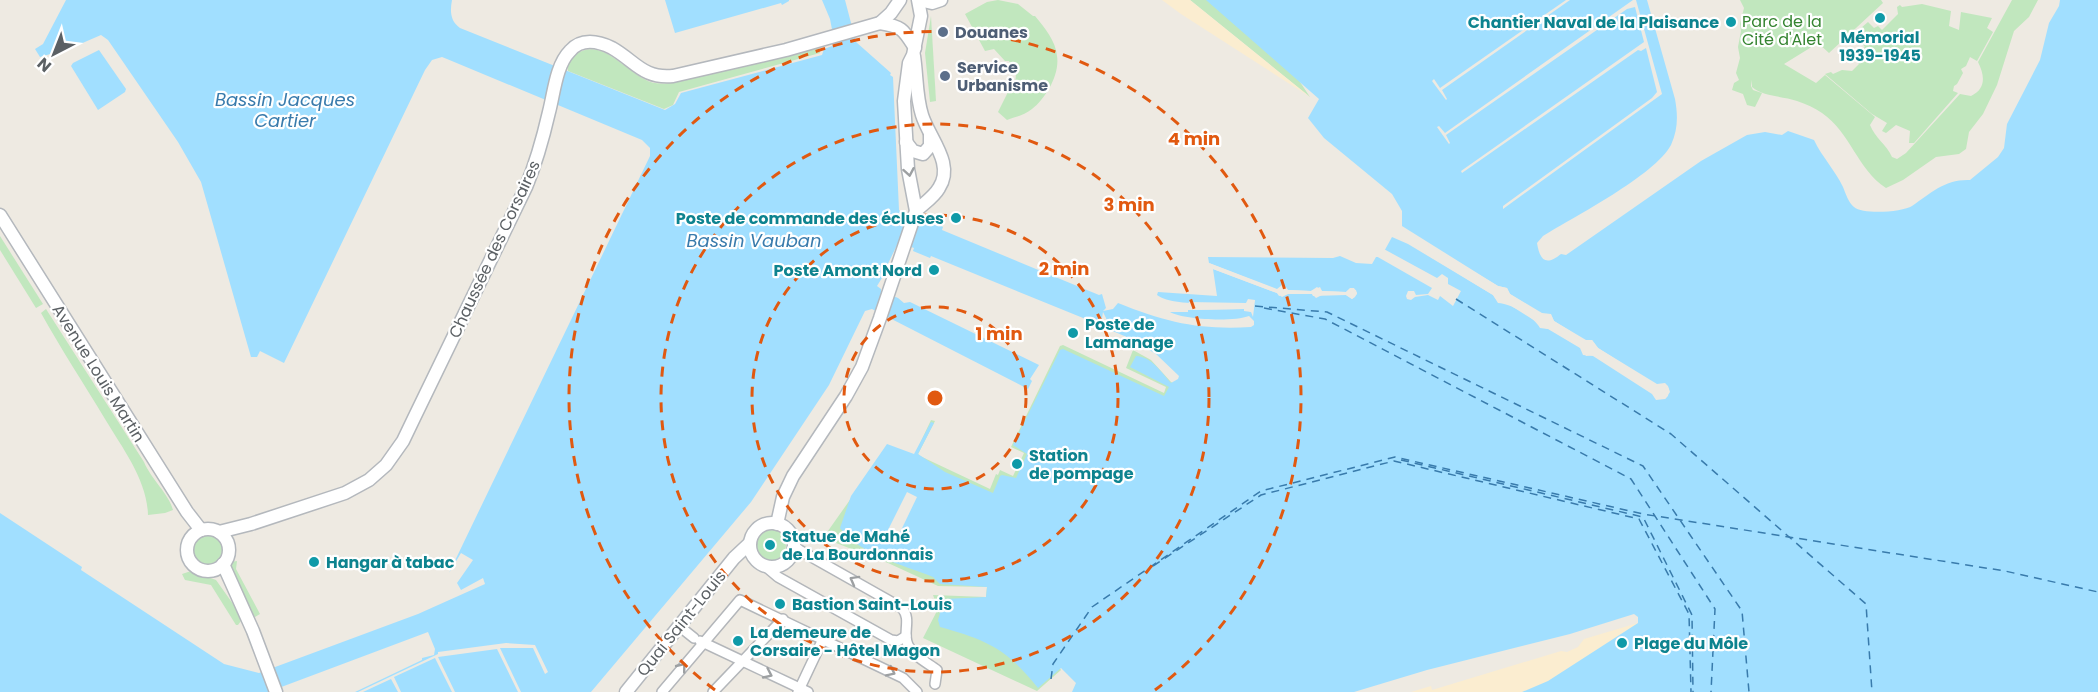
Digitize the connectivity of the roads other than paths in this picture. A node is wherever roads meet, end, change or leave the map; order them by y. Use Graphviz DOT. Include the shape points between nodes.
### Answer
graph roads {
  1 [pos="918,0"];
  2 [pos="902,1"];
  3 [pos="937,1"];
  4 [pos="921,16"];
  5 [pos="877,24"];
  6 [pos="914,52"];
  7 [pos="930,134"];
  8 [pos="906,142"];
  9 [pos="918,204"];
  10 [pos="0,215"];
  11 [pos="251,524"];
  12 [pos="777,524"];
  13 [pos="201,530"];
  14 [pos="219,532"];
  15 [pos="750,543"];
  16 [pos="228,545"];
  17 [pos="793,545"];
  18 [pos="737,555"];
  19 [pos="754,558"];
  20 [pos="765,566"];
  21 [pos="218,567"];
  22 [pos="783,619"];
  23 [pos="679,626"];
  24 [pos="906,636"];
  25 [pos="824,639"];
  26 [pos="699,640"];
  27 [pos="741,661"];
  28 [pos="935,684"];
  29 [pos="802,691"];
  30 [pos="276,692"];
  31 [pos="626,692"];
  32 [pos="662,692"];
  33 [pos="713,692"];
  34 [pos="918,692"];
  1 -- 3 [label="street"];
  1 -- 4 [label="street"];
  2 -- 5 [label="street"];
  3 -- 4 [label="street"];
  4 -- 6 [label="street"];
  5 -- 6 [label="street" via="892,24 904,30"];
  5 -- 11 [label="street, Chaussée des Corsaires" via="786,50 663,77 642,71 615,50 598,43 582,43 572,49 562,65 526,187 395,454 377,474 357,486"];
  6 -- 7 [label="street" via="919,104"];
  6 -- 8 [label="street" via="905,86"];
  7 -- 8 [label="street" via="930,146 923,154 913,151"];
  7 -- 9 [label="street" via="944,167 940,188"];
  8 -- 9 [label="street, one-way" via="908,169"];
  9 -- 12 [label="street" via="855,381 793,476"];
  10 -- 13 [label="street, Avenue Louis Martin"];
  11 -- 14 [label="street, Chaussée des Corsaires"];
  11 -- 16 [label="street, Chaussée des Corsaires"];
  12 -- 15 [label="street" via="759,528"];
  12 -- 17 [label="street" via="788,531"];
  13 -- 14 [label="street"];
  13 -- 21 [label="street" via="189,539 188,556 199,569"];
  14 -- 16 [label="street"];
  15 -- 18 [label="street, Quai Saint-Louis"];
  15 -- 19 [label="street"];
  16 -- 21 [label="street" via="228,556"];
  17 -- 20 [label="street" via="784,564"];
  24 -- 17 [label="street, one-way" via="908,617 898,604"];
  18 -- 19 [label="street, Quai Saint-Louis"];
  18 -- 23 [label="street, Quai Saint-Louis"];
  19 -- 20 [label="street"];
  20 -- 24 [label="street" via="891,640"];
  21 -- 30 [label="street" via="238,599"];
  22 -- 25 [label="street"];
  22 -- 26 [label="street" via="740,600"];
  22 -- 27 [label="street"];
  23 -- 26 [label="street"];
  23 -- 31 [label="street, Quai Saint-Louis"];
  24 -- 28 [label="street" via="908,646 937,670"];
  25 -- 29 [label="street"];
  25 -- 34 [label="street, one-way" via="903,678"];
  26 -- 27 [label="street"];
  32 -- 26 [label="street, one-way"];
  27 -- 29 [label="street, one-way"];
  27 -- 33 [label="street"];
}
